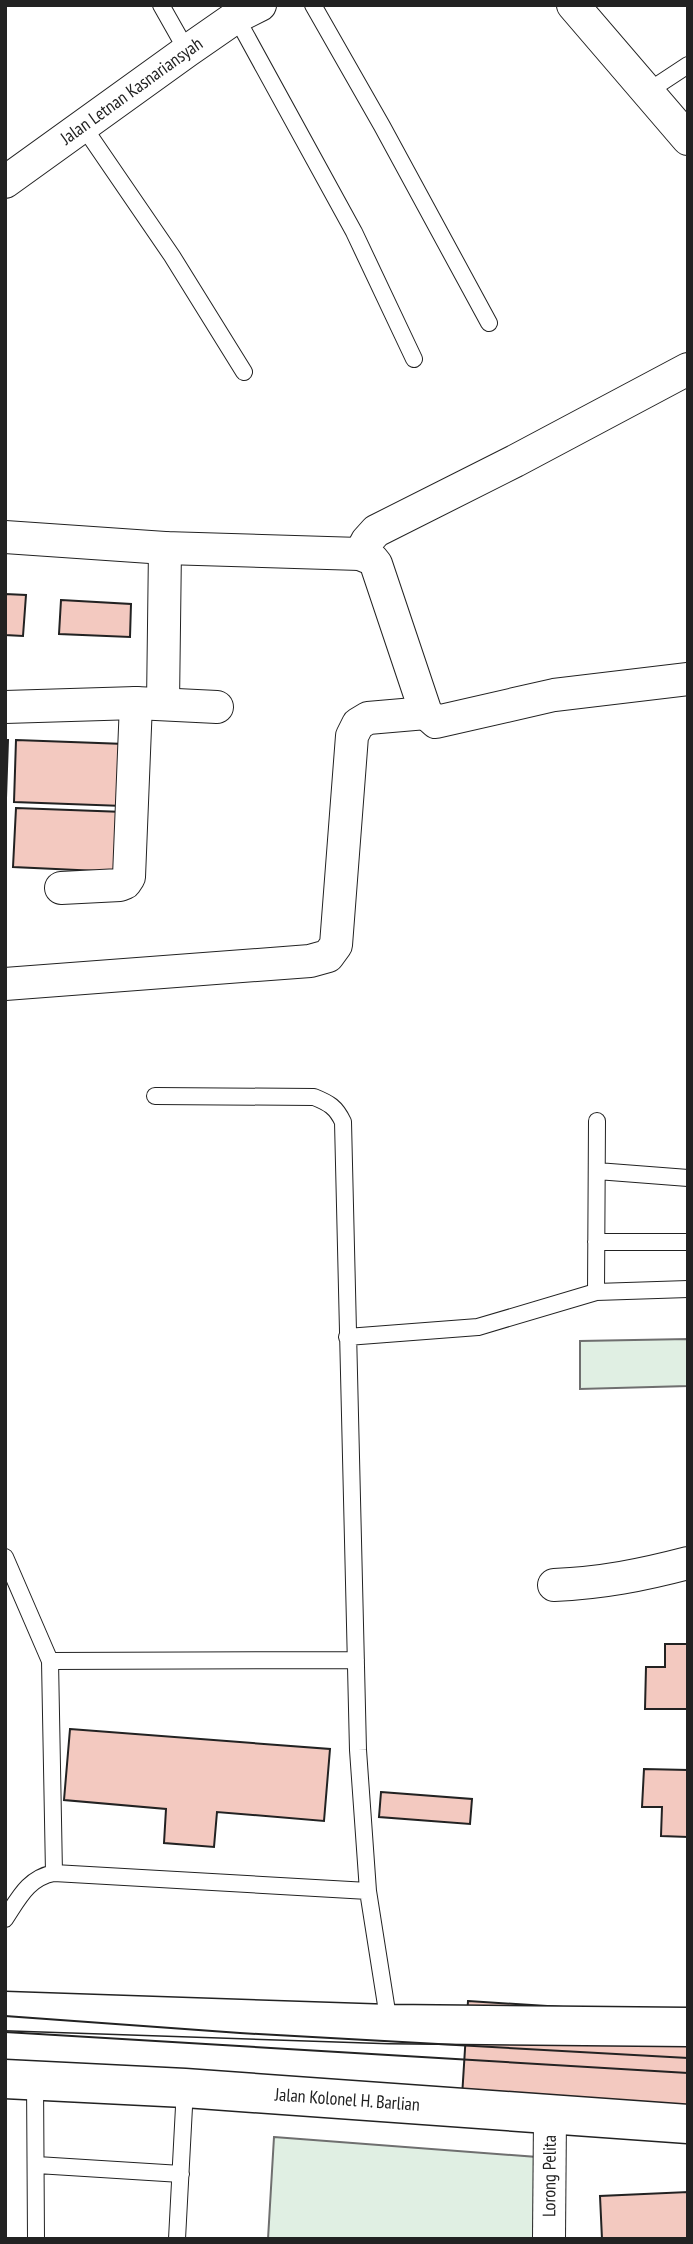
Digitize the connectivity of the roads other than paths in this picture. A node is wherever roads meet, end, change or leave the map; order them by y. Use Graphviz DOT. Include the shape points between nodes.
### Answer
graph roads {
  1 [pos="161,5"];
  2 [pos="313,5"];
  3 [pos="573,5"];
  4 [pos="248,11"];
  5 [pos="187,51"];
  6 [pos="688,65"];
  7 [pos="647,92"];
  8 [pos="83,126"];
  9 [pos="688,139"];
  10 [pos="5,182"];
  11 [pos="489,323"];
  12 [pos="414,359"];
  13 [pos="688,369"];
  14 [pos="244,372"];
  15 [pos="5,537"];
  16 [pos="165,548"];
  17 [pos="360,554"];
  18 [pos="688,679"];
  19 [pos="149,703"];
  20 [pos="5,707"];
  21 [pos="218,707"];
  22 [pos="426,713"];
  23 [pos="61,888"];
  24 [pos="5,984"];
  25 [pos="155,1096"];
  26 [pos="597,1121"];
  27 [pos="597,1171"];
  28 [pos="688,1178"];
  29 [pos="596,1242"];
  30 [pos="688,1242"];
  31 [pos="688,1289"];
  32 [pos="596,1292"];
  33 [pos="347,1337"];
  34 [pos="5,1557"];
  35 [pos="688,1563"];
  36 [pos="554,1585"];
  37 [pos="355,1660"];
  38 [pos="50,1661"];
  39 [pos="54,1873"];
  40 [pos="368,1891"];
  41 [pos="5,1919"];
  42 [pos="5,2011"];
  43 [pos="389,2024"];
  44 [pos="688,2027"];
  45 [pos="20,2080"];
  46 [pos="185,2088"];
  47 [pos="550,2115"];
  48 [pos="688,2124"];
  49 [pos="37,2165"];
  50 [pos="181,2174"];
  51 [pos="36,2239"];
  52 [pos="177,2239"];
  53 [pos="549,2239"];
  1 -- 5 [label="lane"];
  2 -- 11 [label="lane"];
  3 -- 7 [label="street"];
  4 -- 5 [label="street, Jalan Letnan Kasnariansyah"];
  4 -- 12 [label="lane"];
  5 -- 8 [label="street, Jalan Letnan Kasnariansyah"];
  6 -- 7 [label="lane"];
  7 -- 9 [label="street"];
  8 -- 10 [label="street, Jalan Letnan Kasnariansyah"];
  8 -- 14 [label="lane"];
  13 -- 17 [label="street" via="376,531"];
  15 -- 16 [label="street"];
  16 -- 17 [label="street"];
  16 -- 19 [label="street"];
  17 -- 22 [label="street" via="376,564"];
  18 -- 22 [label="street" via="554,695 440,722"];
  19 -- 20 [label="street"];
  19 -- 21 [label="street"];
  19 -- 23 [label="street" via="129,877 120,885"];
  22 -- 24 [label="street" via="368,718 352,736 336,945 328,956"];
  25 -- 33 [label="lane" via="314,1097 338,1111 343,1122"];
  26 -- 27 [label="lane"];
  27 -- 28 [label="lane"];
  27 -- 29 [label="lane"];
  29 -- 30 [label="lane"];
  29 -- 32 [label="lane"];
  31 -- 32 [label="lane"];
  32 -- 33 [label="lane" via="478,1327"];
  33 -- 37 [label="lane"];
  34 -- 38 [label="lane"];
  35 -- 36 [label="street" via="594,1583"];
  37 -- 38 [label="lane"];
  37 -- 40 [label="lane"];
  38 -- 39 [label="lane"];
  39 -- 40 [label="lane"];
  39 -- 41 [label="lane" via="31,1882"];
  40 -- 43 [label="lane"];
  42 -- 43 [label="highway"];
  43 -- 44 [label="highway"];
  45 -- 46 [label="highway, Jalan Kolonel H. Barlian"];
  45 -- 49 [label="lane"];
  46 -- 47 [label="highway, Jalan Kolonel H. Barlian"];
  46 -- 50 [label="lane"];
  47 -- 48 [label="highway, Jalan Kolonel H. Barlian"];
  47 -- 53 [label="street, Lorong Pelita"];
  49 -- 50 [label="lane"];
  49 -- 51 [label="lane"];
  50 -- 52 [label="lane"];
}
